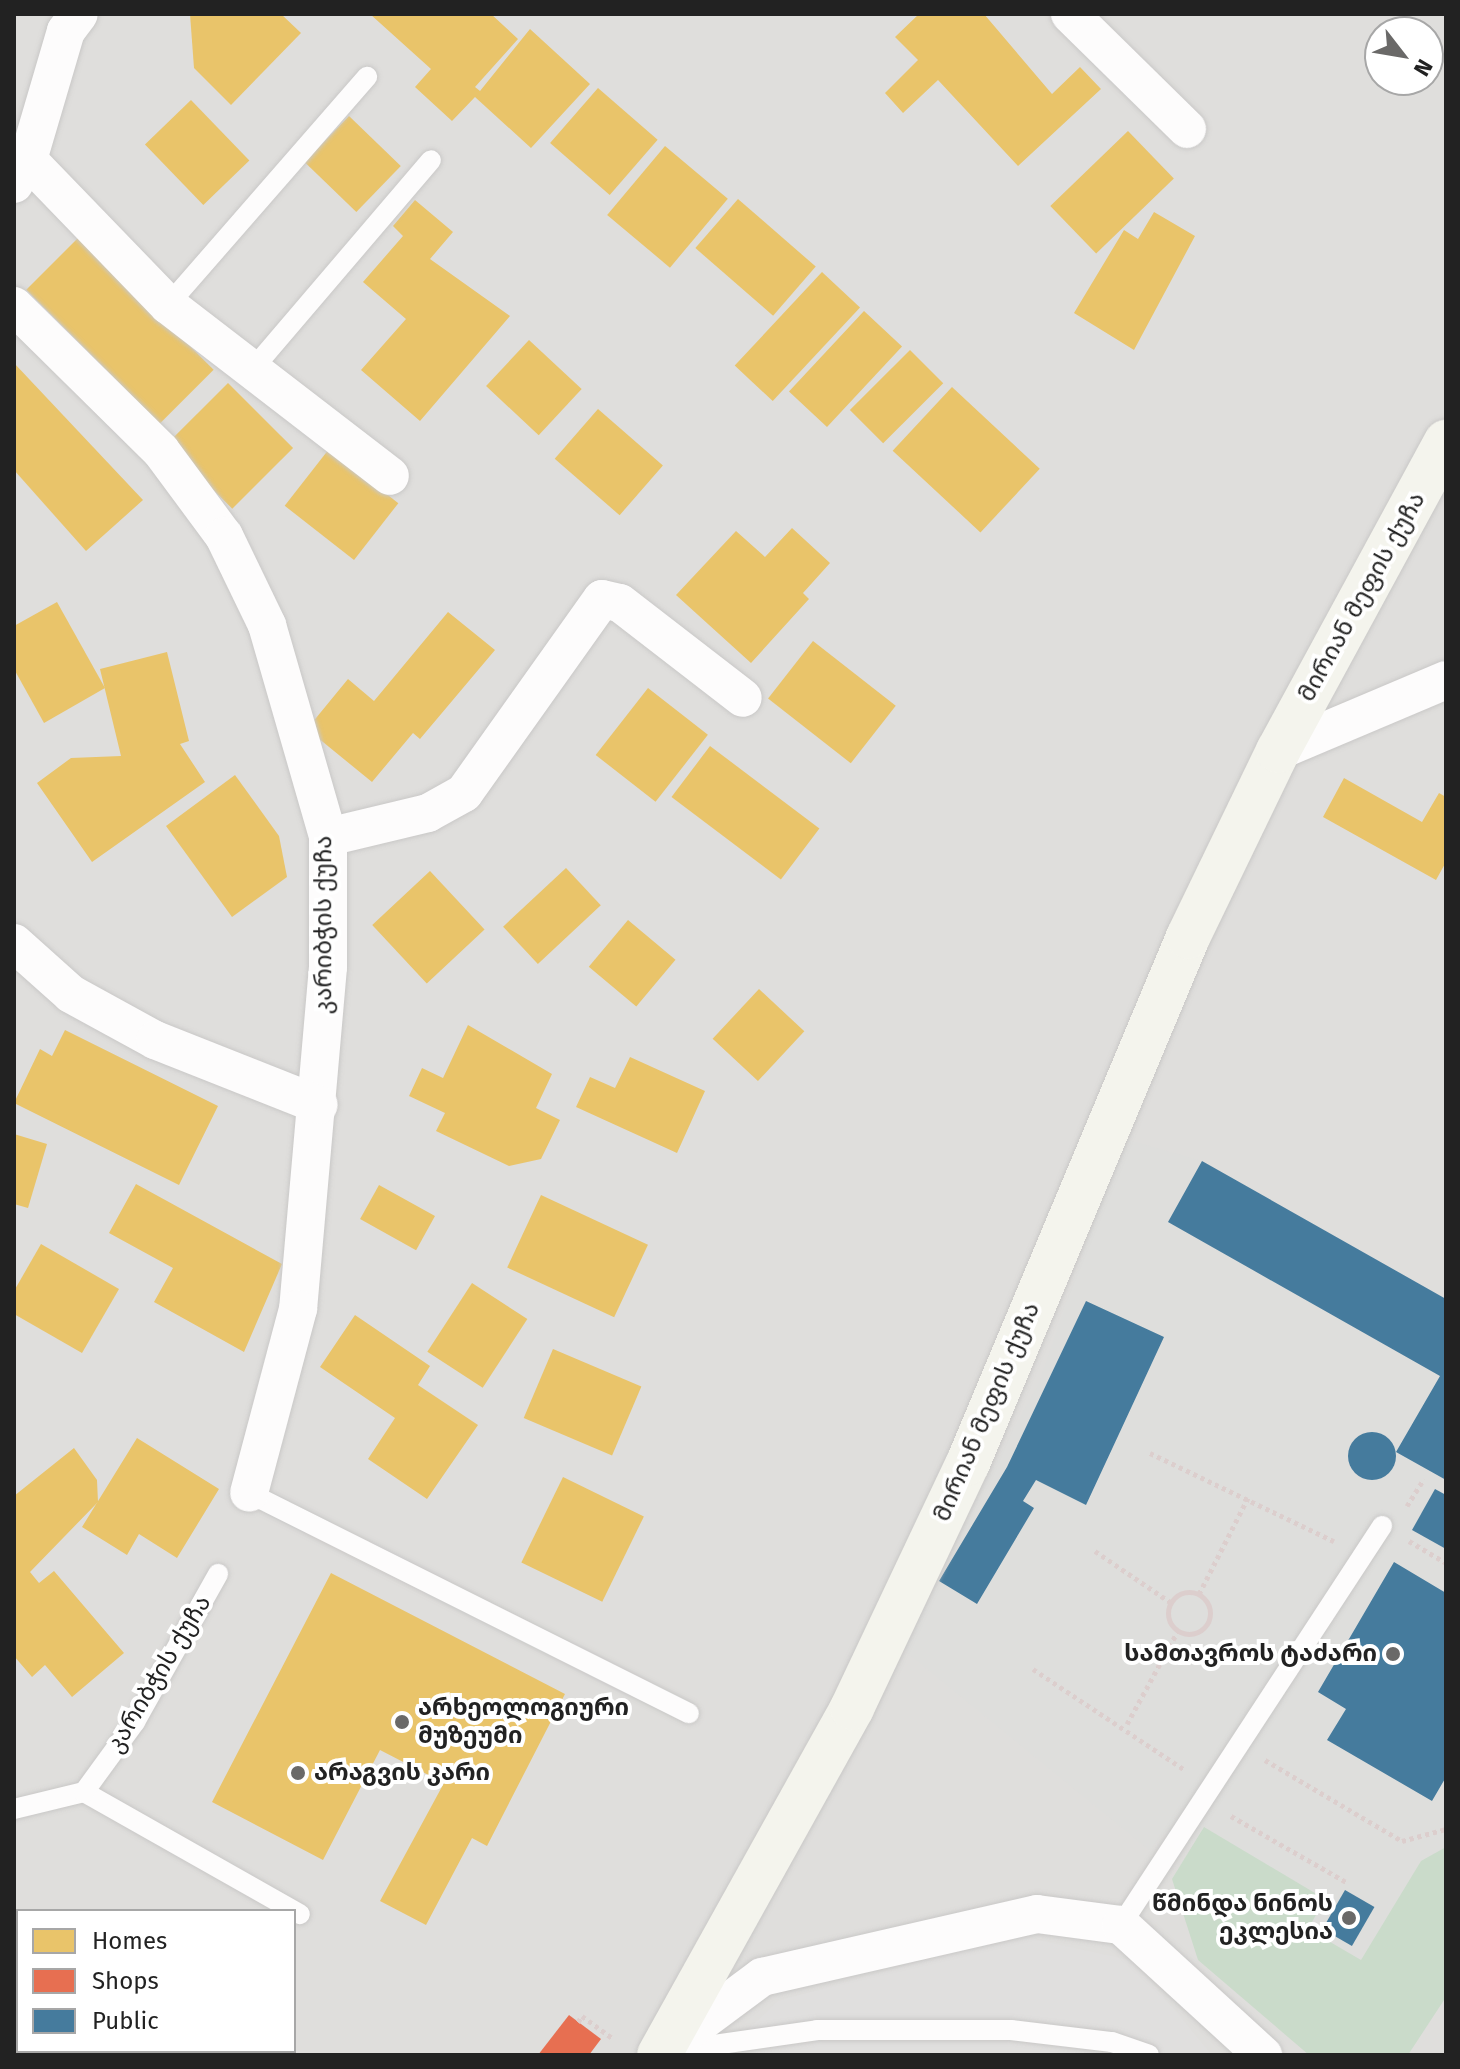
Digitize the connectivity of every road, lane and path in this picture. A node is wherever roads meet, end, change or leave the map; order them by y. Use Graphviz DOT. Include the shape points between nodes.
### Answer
graph roads {
  1 [pos="1070,14"];
  2 [pos="68,20"];
  3 [pos="367,77"];
  4 [pos="1187,129"];
  5 [pos="431,160"];
  6 [pos="21,172"];
  7 [pos="168,305"];
  8 [pos="14,306"];
  9 [pos="251,371"];
  10 [pos="1446,442"];
  11 [pos="390,476"];
  12 [pos="1446,680"];
  13 [pos="743,698"];
  14 [pos="1278,751"];
  15 [pos="328,837"];
  16 [pos="14,943"];
  17 [pos="319,1105"];
  18 [pos="1150,1453"];
  19 [pos="249,1493"];
  20 [pos="1249,1496"];
  21 [pos="1382,1526"];
  22 [pos="1338,1543"];
  23 [pos="1095,1551"];
  24 [pos="1446,1563"];
  25 [pos="218,1574"];
  26 [pos="1199,1594"];
  27 [pos="1170,1602"];
  28 [pos="1178,1631"];
  29 [pos="1033,1669"];
  30 [pos="689,1713"];
  31 [pos="1127,1724"];
  32 [pos="1243,1746"];
  33 [pos="1194,1777"];
  34 [pos="84,1792"];
  35 [pos="1207,1801"];
  36 [pos="14,1809"];
  37 [pos="1446,1829"];
  38 [pos="1348,1883"];
  39 [pos="291,1909"];
  40 [pos="296,1912"];
  41 [pos="300,1914"];
  42 [pos="1121,1925"];
  43 [pos="578,2022"];
  44 [pos="614,2039"];
  45 [pos="660,2054"];
  46 [pos="1149,2055"];
  47 [pos="1263,2055"];
  1 -- 4 [label="street"];
  2 -- 6 [label="street"];
  3 -- 7 [label="lane"];
  5 -- 9 [label="lane"];
  6 -- 7 [label="street"];
  7 -- 9 [label="street"];
  8 -- 15 [label="street, კარიბჭის ქუჩა" via="161,451 224,536 267,625"];
  9 -- 11 [label="street"];
  10 -- 14 [label="street, მირიან მეფის ქუჩა"];
  12 -- 14 [label="street, მირიან მეფის ქუჩა"];
  13 -- 15 [label="street" via="620,603 602,599 464,793 428,813"];
  14 -- 45 [label="street, მირიან მეფის ქუჩა" via="1188,937 968,1463 852,1708"];
  15 -- 17 [label="street, კარიბჭის ქუჩა"];
  16 -- 17 [label="street" via="71,994 155,1040"];
  17 -- 19 [label="street, კარიბჭის ქუჩა" via="298,1309"];
  18 -- 20 [label="path"];
  19 -- 30 [label="lane"];
  20 -- 22 [label="path"];
  20 -- 26 [label="path"];
  21 -- 24 [label="path"];
  21 -- 32 [label="lane"];
  23 -- 27 [label="path"];
  25 -- 34 [label="lane, კარიბჭის ქუჩა" via="135,1722"];
  26 -- 27 [label="path"];
  26 -- 28 [label="path" via="1210,1613 1207,1623 1200,1631"];
  27 -- 28 [label="path"];
  28 -- 31 [label="path"];
  29 -- 31 [label="path"];
  31 -- 33 [label="path"];
  32 -- 35 [label="lane"];
  32 -- 37 [label="path" via="1402,1841"];
  34 -- 36 [label="lane"];
  34 -- 39 [label="lane"];
  35 -- 38 [label="path"];
  35 -- 42 [label="lane"];
  40 -- 41 [label="lane"];
  42 -- 45 [label="street" via="1037,1914 762,1977"];
  42 -- 47 [label="street"];
  43 -- 44 [label="path" via="582,2016"];
  45 -- 46 [label="lane" via="817,2030 1011,2030 1112,2042"];
}
